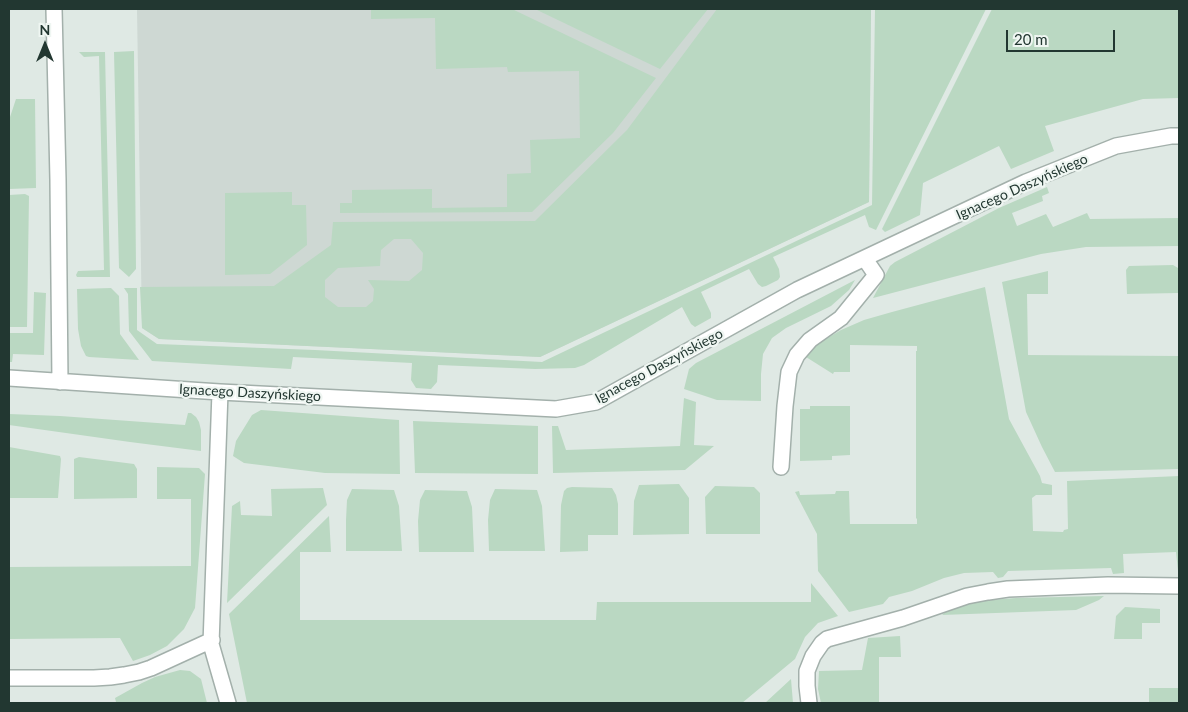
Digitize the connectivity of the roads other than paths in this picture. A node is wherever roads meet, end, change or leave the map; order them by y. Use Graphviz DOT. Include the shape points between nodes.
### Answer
graph roads {
  1 [pos="54,9"];
  2 [pos="1179,136"];
  3 [pos="865,258"];
  4 [pos="9,378"];
  5 [pos="60,382"];
  6 [pos="220,392"];
  7 [pos="781,466"];
  8 [pos="1179,586"];
  9 [pos="212,640"];
  10 [pos="9,678"];
  11 [pos="228,703"];
  12 [pos="809,703"];
  1 -- 5 [label="street"];
  2 -- 3 [label="street, Ignacego Daszyńskiego" via="1116,146 1026,182"];
  3 -- 6 [label="street, Ignacego Daszyńskiego" via="797,290 596,402 556,409"];
  3 -- 7 [label="street" via="876,275 841,318 810,340 797,355 789,372"];
  4 -- 5 [label="street, Ignacego Daszyńskiego"];
  5 -- 6 [label="street, Ignacego Daszyńskiego"];
  6 -- 9 [label="street"];
  8 -- 12 [label="street" via="1108,585 988,592 828,639 813,656 807,671"];
  9 -- 10 [label="street" via="132,674 110,678"];
  9 -- 11 [label="street"];
}
